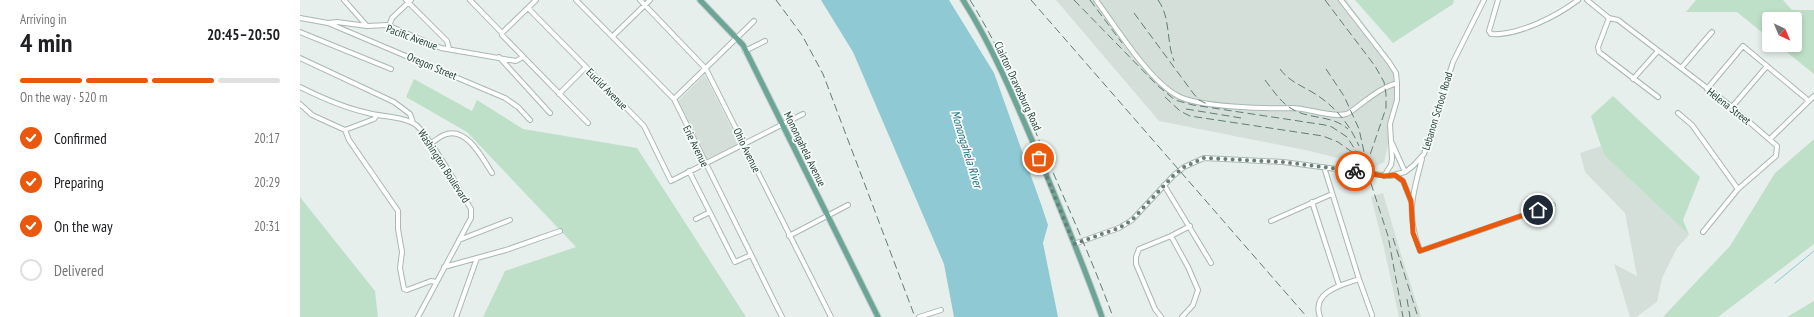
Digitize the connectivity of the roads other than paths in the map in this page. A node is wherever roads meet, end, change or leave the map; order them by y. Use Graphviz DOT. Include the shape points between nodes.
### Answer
graph roads {
  1 [pos="344,0"];
  2 [pos="470,0"];
  3 [pos="535,0"];
  4 [pos="576,0"];
  5 [pos="640,0"];
  6 [pos="650,0"];
  7 [pos="700,0"];
  8 [pos="963,0"];
  9 [pos="1096,0"];
  10 [pos="1341,0"];
  11 [pos="1484,0"];
  12 [pos="1498,0"];
  13 [pos="1578,0"];
  14 [pos="1587,0"];
  15 [pos="409,1"];
  16 [pos="645,5"];
  17 [pos="528,8"];
  18 [pos="300,18"];
  19 [pos="1610,18"];
  20 [pos="754,22"];
  21 [pos="328,23"];
  22 [pos="367,26"];
  23 [pos="389,26"];
  24 [pos="300,32"];
  25 [pos="1712,32"];
  26 [pos="502,34"];
  27 [pos="613,36"];
  28 [pos="737,38"];
  29 [pos="765,41"];
  30 [pos="449,49"];
  31 [pos="745,51"];
  32 [pos="1658,52"];
  33 [pos="499,57"];
  34 [pos="523,57"];
  35 [pos="300,58"];
  36 [pos="1767,66"];
  37 [pos="586,67"];
  38 [pos="706,68"];
  39 [pos="1682,68"];
  40 [pos="390,69"];
  41 [pos="1633,79"];
  42 [pos="1397,83"];
  43 [pos="300,87"];
  44 [pos="1707,89"];
  45 [pos="559,94"];
  46 [pos="1814,96"];
  47 [pos="1658,97"];
  48 [pos="674,99"];
  49 [pos="1809,101"];
  50 [pos="301,107"];
  51 [pos="1732,107"];
  52 [pos="550,114"];
  53 [pos="803,114"];
  54 [pos="1678,114"];
  55 [pos="377,115"];
  56 [pos="530,120"];
  57 [pos="588,122"];
  58 [pos="413,123"];
  59 [pos="782,125"];
  60 [pos="345,130"];
  61 [pos="1390,139"];
  62 [pos="1770,139"];
  63 [pos="430,144"];
  64 [pos="744,144"];
  65 [pos="1424,154"];
  66 [pos="704,164"];
  67 [pos="1324,166"];
  68 [pos="689,171"];
  69 [pos="1405,172"];
  70 [pos="492,173"];
  71 [pos="1395,175"];
  72 [pos="1384,176"];
  73 [pos="1164,185"];
  74 [pos="1738,189"];
  75 [pos="1332,194"];
  76 [pos="1411,201"];
  77 [pos="1312,202"];
  78 [pos="848,205"];
  79 [pos="1553,205"];
  80 [pos="708,213"];
  81 [pos="827,216"];
  82 [pos="696,219"];
  83 [pos="510,220"];
  84 [pos="1271,221"];
  85 [pos="1190,226"];
  86 [pos="560,231"];
  87 [pos="1703,232"];
  88 [pos="789,236"];
  89 [pos="1171,236"];
  90 [pos="459,240"];
  91 [pos="1074,244"];
  92 [pos="751,255"];
  93 [pos="478,258"];
  94 [pos="1211,263"];
  95 [pos="444,267"];
  96 [pos="1359,279"];
  97 [pos="436,282"];
  98 [pos="1339,285"];
  99 [pos="941,310"];
  100 [pos="1372,314"];
  101 [pos="418,317"];
  102 [pos="456,317"];
  103 [pos="782,317"];
  104 [pos="831,317"];
  105 [pos="878,317"];
  106 [pos="919,317"];
  107 [pos="1102,317"];
  108 [pos="1160,317"];
  109 [pos="1182,317"];
  110 [pos="1320,317"];
  1 -- 22 [label="street"];
  2 -- 26 [label="street"];
  3 -- 17 [label="street"];
  4 -- 27 [label="street, Erie Avenue"];
  5 -- 16 [label="street, Ohio Avenue"];
  6 -- 16 [label="street"];
  7 -- 28 [label="main road, Monongahela Avenue"];
  8 -- 91 [label="main road, Clairton Dravosburg Road" via="988,44 1018,107"];
  9 -- 42 [label="street" via="1157,80 1170,91 1188,100 1263,109 1296,108 1340,114 1351,111 1382,88"];
  10 -- 42 [label="street" via="1389,62 1396,73"];
  11 -- 65 [label="street, Lebanon School Road" via="1452,62"];
  12 -- 13 [label="street" via="1489,31 1491,34 1519,30 1545,20"];
  14 -- 19 [label="street, Helena Street"];
  15 -- 23 [label="street" via="392,18"];
  15 -- 30 [label="street" via="447,41"];
  16 -- 27 [label="street"];
  16 -- 38 [label="street, Ohio Avenue"];
  17 -- 26 [label="street"];
  17 -- 37 [label="street, Euclid Avenue"];
  18 -- 21 [label="street, Pacific Avenue"];
  19 -- 32 [label="street, Helena Street" via="1618,20"];
  19 -- 41 [label="street" via="1598,47 1599,52"];
  20 -- 28 [label="street"];
  21 -- 22 [label="street, Pacific Avenue"];
  21 -- 56 [label="street, Oregon Street" via="505,98"];
  22 -- 23 [label="street, Pacific Avenue"];
  23 -- 30 [label="street, Pacific Avenue"];
  24 -- 40 [label="street"];
  25 -- 39 [label="street"];
  26 -- 34 [label="street"];
  27 -- 48 [label="street, Erie Avenue"];
  28 -- 31 [label="main road, Monongahela Avenue"];
  28 -- 38 [label="street"];
  29 -- 31 [label="street"];
  30 -- 33 [label="street, Pacific Avenue" via="487,53"];
  31 -- 59 [label="main road, Monongahela Avenue"];
  32 -- 39 [label="street, Helena Street"];
  32 -- 41 [label="street"];
  33 -- 34 [label="street, Pacific Avenue" via="516,61"];
  33 -- 52 [label="street"];
  34 -- 45 [label="street"];
  35 -- 58 [label="street" via="394,102 410,114"];
  36 -- 44 [label="street" via="1743,46"];
  36 -- 49 [label="street"];
  36 -- 51 [label="street"];
  37 -- 45 [label="street"];
  37 -- 68 [label="street, Euclid Avenue" via="644,126 671,181"];
  38 -- 48 [label="street"];
  38 -- 64 [label="street, Ohio Avenue"];
  39 -- 44 [label="street, Helena Street"];
  41 -- 47 [label="street"];
  42 -- 61 [label="street" via="1397,100 1390,124"];
  43 -- 55 [label="street, Washington Boulevard" via="342,106"];
  44 -- 51 [label="street, Helena Street"];
  45 -- 57 [label="street"];
  46 -- 49 [label="street"];
  48 -- 66 [label="street, Erie Avenue"];
  49 -- 62 [label="street"];
  50 -- 60 [label="street" via="312,116"];
  51 -- 62 [label="street, Helena Street"];
  53 -- 59 [label="street"];
  54 -- 74 [label="street" via="1692,125"];
  55 -- 58 [label="street, Washington Boulevard"];
  55 -- 60 [label="street"];
  58 -- 63 [label="street, Washington Boulevard"];
  59 -- 64 [label="street"];
  59 -- 81 [label="main road, Monongahela Avenue"];
  60 -- 97 [label="street" via="349,140 398,211 402,252 400,268 404,289 431,281"];
  61 -- 69 [label="street"];
  61 -- 72 [label="street" via="1391,165"];
  62 -- 74 [label="street" via="1777,146 1776,156"];
  63 -- 70 [label="street" via="444,134 463,137 475,147"];
  63 -- 90 [label="street, Washington Boulevard" via="471,209 471,218"];
  64 -- 66 [label="street"];
  64 -- 88 [label="street, Ohio Avenue"];
  65 -- 69 [label="street, Lebanon School Road"];
  65 -- 76 [label="street"];
  66 -- 68 [label="street"];
  66 -- 92 [label="street, Erie Avenue"];
  67 -- 72 [label="street, Lebanon School Road"];
  67 -- 73 [label="street, Lebanon School Road" via="1204,158 1184,167"];
  67 -- 75 [label="street"];
  68 -- 80 [label="street"];
  69 -- 71 [label="street, Lebanon School Road"];
  71 -- 72 [label="street, Lebanon School Road"];
  71 -- 76 [label="street" via="1403,181"];
  73 -- 85 [label="street"];
  73 -- 91 [label="street, Lebanon School Road" via="1132,220 1119,228"];
  74 -- 87 [label="street"];
  75 -- 77 [label="street"];
  75 -- 96 [label="street"];
  76 -- 79 [label="street" via="1413,233 1420,251"];
  77 -- 84 [label="street"];
  77 -- 98 [label="street"];
  78 -- 81 [label="street"];
  80 -- 82 [label="street"];
  80 -- 92 [label="street" via="735,262"];
  81 -- 88 [label="street"];
  81 -- 105 [label="main road, Monongahela Avenue"];
  83 -- 90 [label="street"];
  85 -- 89 [label="street"];
  85 -- 94 [label="street"];
  86 -- 93 [label="street"];
  88 -- 104 [label="street, Ohio Avenue"];
  89 -- 108 [label="street" via="1139,249 1136,257 1136,264"];
  89 -- 109 [label="street" via="1198,290 1193,305"];
  90 -- 95 [label="street, Washington Boulevard"];
  91 -- 107 [label="main road, Clairton Dravosburg Road"];
  92 -- 103 [label="street, Erie Avenue"];
  93 -- 95 [label="street"];
  93 -- 102 [label="street"];
  95 -- 97 [label="street, Washington Boulevard"];
  96 -- 98 [label="street"];
  96 -- 100 [label="street"];
  97 -- 101 [label="street, Washington Boulevard"];
  98 -- 110 [label="street" via="1322,296"];
  99 -- 106 [label="street"];
}
